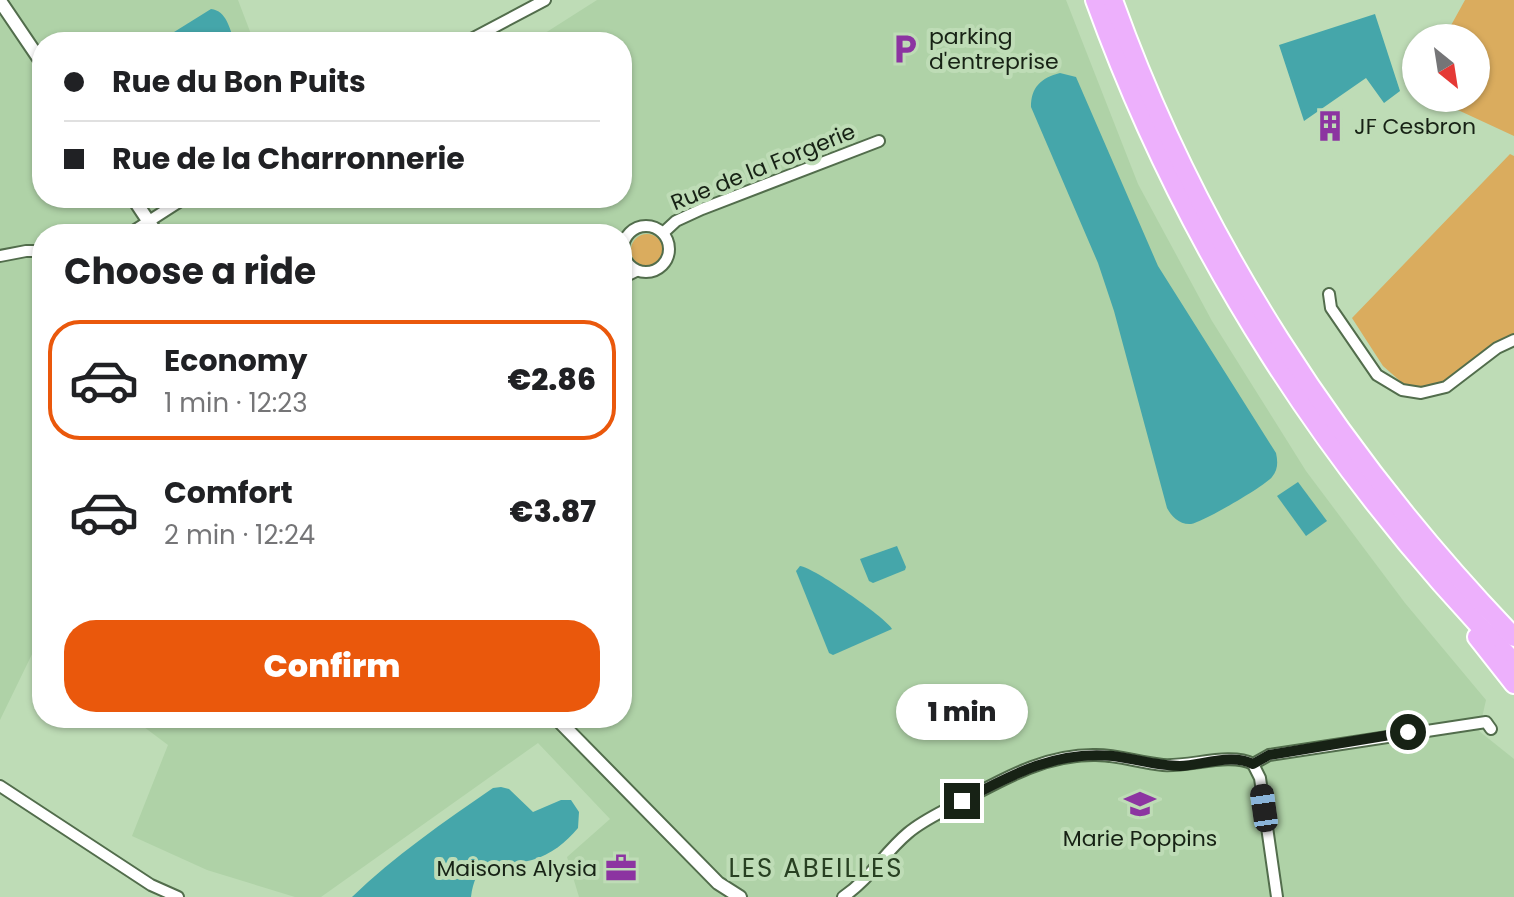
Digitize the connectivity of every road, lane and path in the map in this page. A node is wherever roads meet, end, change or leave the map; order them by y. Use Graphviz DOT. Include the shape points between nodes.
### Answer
graph roads {
  1 [pos="545,0"];
  2 [pos="1095,0"];
  3 [pos="1113,0"];
  4 [pos="0,1"];
  5 [pos="485,32"];
  6 [pos="32,48"];
  7 [pos="879,141"];
  8 [pos="140,208"];
  9 [pos="169,208"];
  10 [pos="148,221"];
  11 [pos="144,224"];
  12 [pos="150,224"];
  13 [pos="632,233"];
  14 [pos="663,233"];
  15 [pos="32,251"];
  16 [pos="0,256"];
  17 [pos="632,268"];
  18 [pos="636,271"];
  19 [pos="632,273"];
  20 [pos="1329,294"];
  21 [pos="1514,340"];
  22 [pos="1457,604"];
  23 [pos="1514,637"];
  24 [pos="1514,662"];
  25 [pos="1514,684"];
  26 [pos="566,728"];
  27 [pos="1491,729"];
  28 [pos="1253,764"];
  29 [pos="0,786"];
  30 [pos="718,883"];
  31 [pos="178,897"];
  32 [pos="726,897"];
  33 [pos="740,897"];
  34 [pos="843,897"];
  35 [pos="1277,897"];
  1 -- 5 [label="street"];
  2 -- 22 [label="highway" via="1162,163 1257,338 1378,511"];
  3 -- 23 [label="highway" via="1136,64 1222,246 1273,330 1387,491"];
  4 -- 6 [label="street"];
  7 -- 14 [label="street, Rue de la Forgerie" via="702,209"];
  8 -- 10 [label="street"];
  9 -- 10 [label="street"];
  10 -- 11 [label="street"];
  10 -- 12 [label="street"];
  13 -- 14 [label="street" via="647,225"];
  14 -- 18 [label="street" via="669,245 667,259 654,271"];
  15 -- 16 [label="street"];
  17 -- 18 [label="street"];
  18 -- 19 [label="street"];
  20 -- 21 [label="street" via="1331,308 1377,375 1402,390 1421,393 1446,387"];
  22 -- 24 [label="highway"];
  22 -- 25 [label="highway"];
  26 -- 30 [label="street"];
  27 -- 28 [label="street" via="1486,722 1436,728 1269,755"];
  28 -- 34 [label="street" via="1237,759 1160,765 1098,755 1048,760 917,825"];
  28 -- 35 [label="street" via="1260,778"];
  29 -- 31 [label="street" via="151,885"];
  30 -- 32 [label="street"];
  30 -- 33 [label="street"];
}
